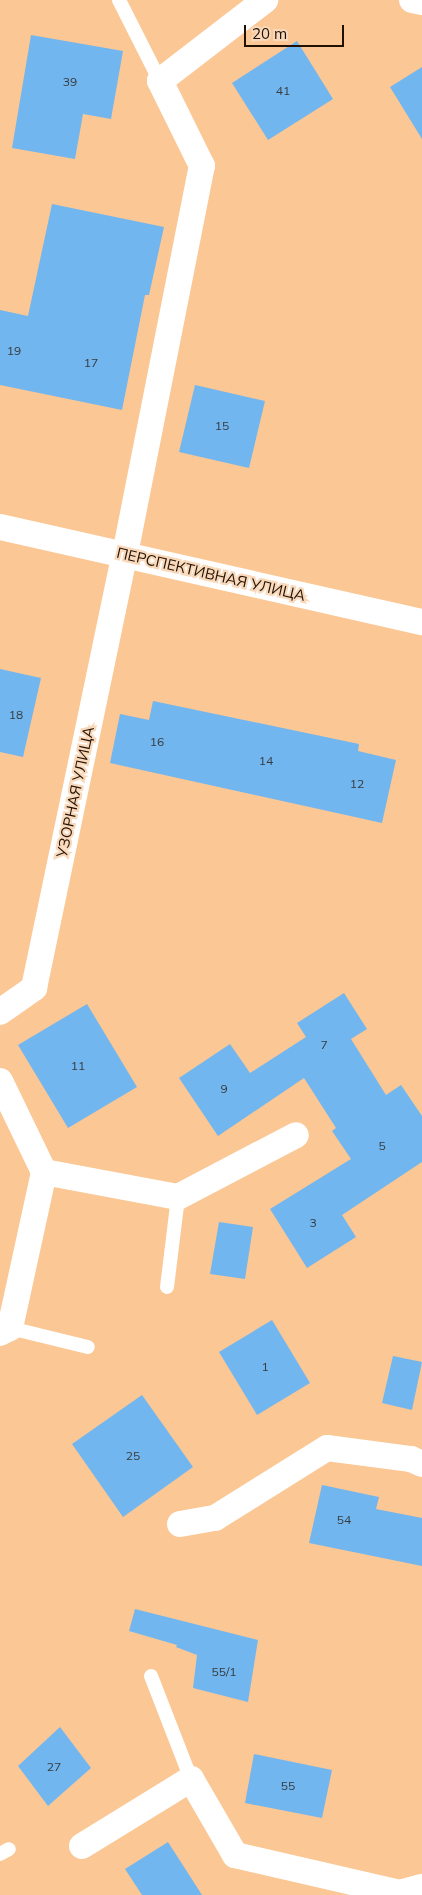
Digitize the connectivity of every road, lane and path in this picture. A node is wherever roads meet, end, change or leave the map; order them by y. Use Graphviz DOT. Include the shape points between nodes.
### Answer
graph roads {
  1 [pos="119,0"];
  2 [pos="265,0"];
  3 [pos="412,0"];
  4 [pos="422,2"];
  5 [pos="160,81"];
  6 [pos="0,527"];
  7 [pos="125,554"];
  8 [pos="422,622"];
  9 [pos="0,1012"];
  10 [pos="0,1080"];
  11 [pos="296,1135"];
  12 [pos="44,1172"];
  13 [pos="178,1197"];
  14 [pos="167,1287"];
  15 [pos="5,1331"];
  16 [pos="88,1347"];
  17 [pos="422,1464"];
  18 [pos="180,1524"];
  19 [pos="151,1676"];
  20 [pos="191,1779"];
  21 [pos="82,1846"];
  22 [pos="422,1887"];
  1 -- 5 [label="lane"];
  2 -- 5 [label="street"];
  3 -- 4 [label="street"];
  5 -- 7 [label="street, УЗОРНАЯ УЛИЦА" via="202,166"];
  6 -- 7 [label="street, ПЕРСПЕКТИВНАЯ УЛИЦА"];
  7 -- 8 [label="street, ПЕРСПЕКТИВНАЯ УЛИЦА"];
  7 -- 9 [label="street, УЗОРНАЯ УЛИЦА" via="34,988"];
  10 -- 12 [label="street"];
  11 -- 13 [label="street"];
  12 -- 13 [label="street"];
  12 -- 15 [label="street"];
  13 -- 14 [label="lane"];
  15 -- 16 [label="lane"];
  17 -- 18 [label="street" via="411,1459 328,1448 215,1518"];
  19 -- 20 [label="lane"];
  20 -- 21 [label="street"];
  20 -- 22 [label="street" via="235,1855 399,1893"];
}
